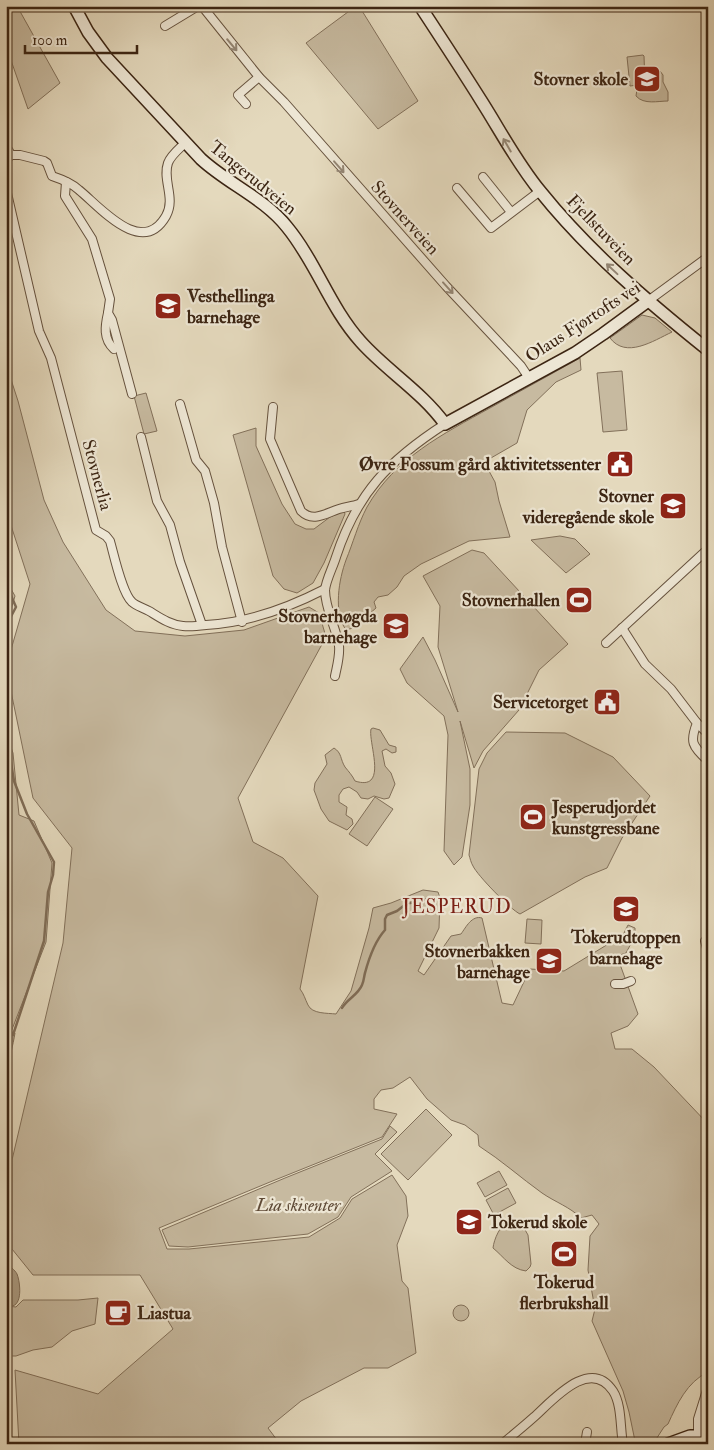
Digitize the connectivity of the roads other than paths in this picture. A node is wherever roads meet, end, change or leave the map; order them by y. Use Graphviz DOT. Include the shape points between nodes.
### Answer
graph roads {
  1 [pos="74,6"];
  2 [pos="198,6"];
  3 [pos="202,6"];
  4 [pos="420,6"];
  5 [pos="165,26"];
  6 [pos="259,77"];
  7 [pos="246,104"];
  8 [pos="185,143"];
  9 [pos="6,146"];
  10 [pos="8,158"];
  11 [pos="483,177"];
  12 [pos="66,182"];
  13 [pos="457,188"];
  14 [pos="6,189"];
  15 [pos="540,191"];
  16 [pos="511,212"];
  17 [pos="708,257"];
  18 [pos="648,301"];
  19 [pos="108,313"];
  20 [pos="114,349"];
  21 [pos="708,350"];
  22 [pos="529,378"];
  23 [pos="132,394"];
  24 [pos="180,404"];
  25 [pos="273,407"];
  26 [pos="445,424"];
  27 [pos="141,437"];
  28 [pos="359,504"];
  29 [pos="708,549"];
  30 [pos="325,589"];
  31 [pos="242,622"];
  32 [pos="202,625"];
  33 [pos="622,628"];
  34 [pos="606,643"];
  35 [pos="335,676"];
  36 [pos="697,722"];
  37 [pos="708,734"];
  38 [pos="708,761"];
  39 [pos="705,942"];
  40 [pos="708,952"];
  41 [pos="631,981"];
  42 [pos="615,984"];
  43 [pos="708,1387"];
  44 [pos="587,1432"];
  45 [pos="703,1436"];
  46 [pos="502,1444"];
  47 [pos="585,1444"];
  48 [pos="622,1444"];
  49 [pos="668,1444"];
  1 -- 8 [label="street, Tangerudveien" via="101,50"];
  2 -- 5 [label="street"];
  3 -- 6 [label="street, Stovnerveien, one-way"];
  15 -- 4 [label="street, Fjellstuveien, one-way" via="515,158"];
  6 -- 7 [label="street" via="238,95"];
  6 -- 22 [label="street, Stovnerveien, one-way"];
  8 -- 12 [label="street" via="167,166 170,202 167,214 150,230 133,231 120,225 78,188"];
  8 -- 26 [label="street, Tangerudveien" via="216,173 282,220 355,335 431,406"];
  9 -- 10 [label="street"];
  10 -- 12 [label="street" via="20,155 44,161 52,176"];
  11 -- 16 [label="street"];
  12 -- 19 [label="street" via="65,196 92,239 110,299"];
  13 -- 16 [label="street" via="491,228"];
  14 -- 32 [label="street, Stovnerlia" via="39,331 51,358 96,530 110,541 125,592 132,603 182,626"];
  15 -- 16 [label="street"];
  18 -- 15 [label="street, Fjellstuveien, one-way" via="578,236"];
  17 -- 18 [label="street, Olaus Fjørtofts vei"];
  18 -- 21 [label="street, Fjellstuveien"];
  18 -- 22 [label="street, Olaus Fjørtofts vei" via="589,344"];
  19 -- 20 [label="street" via="105,332"];
  19 -- 23 [label="street"];
  22 -- 26 [label="street, Olaus Fjørtofts vei"];
  24 -- 31 [label="street" via="196,460 205,471"];
  25 -- 28 [label="street" via="270,438 301,511 316,518"];
  26 -- 28 [label="street" via="409,448 379,477"];
  27 -- 32 [label="street" via="157,501 170,525"];
  28 -- 30 [label="street" via="343,536"];
  29 -- 33 [label="street"];
  30 -- 31 [label="street, Stovnerlia"];
  30 -- 35 [label="street" via="338,639"];
  31 -- 32 [label="street, Stovnerlia"];
  33 -- 34 [label="street"];
  33 -- 36 [label="street" via="645,664 671,689"];
  36 -- 37 [label="street"];
  36 -- 38 [label="street" via="693,742"];
  39 -- 40 [label="street"];
  41 -- 42 [label="street"];
  43 -- 45 [label="street" via="698,1419"];
  44 -- 47 [label="street"];
  45 -- 49 [label="street" via="684,1437"];
  46 -- 48 [label="street" via="570,1384 589,1378 602,1381 612,1391 618,1408"];
}
